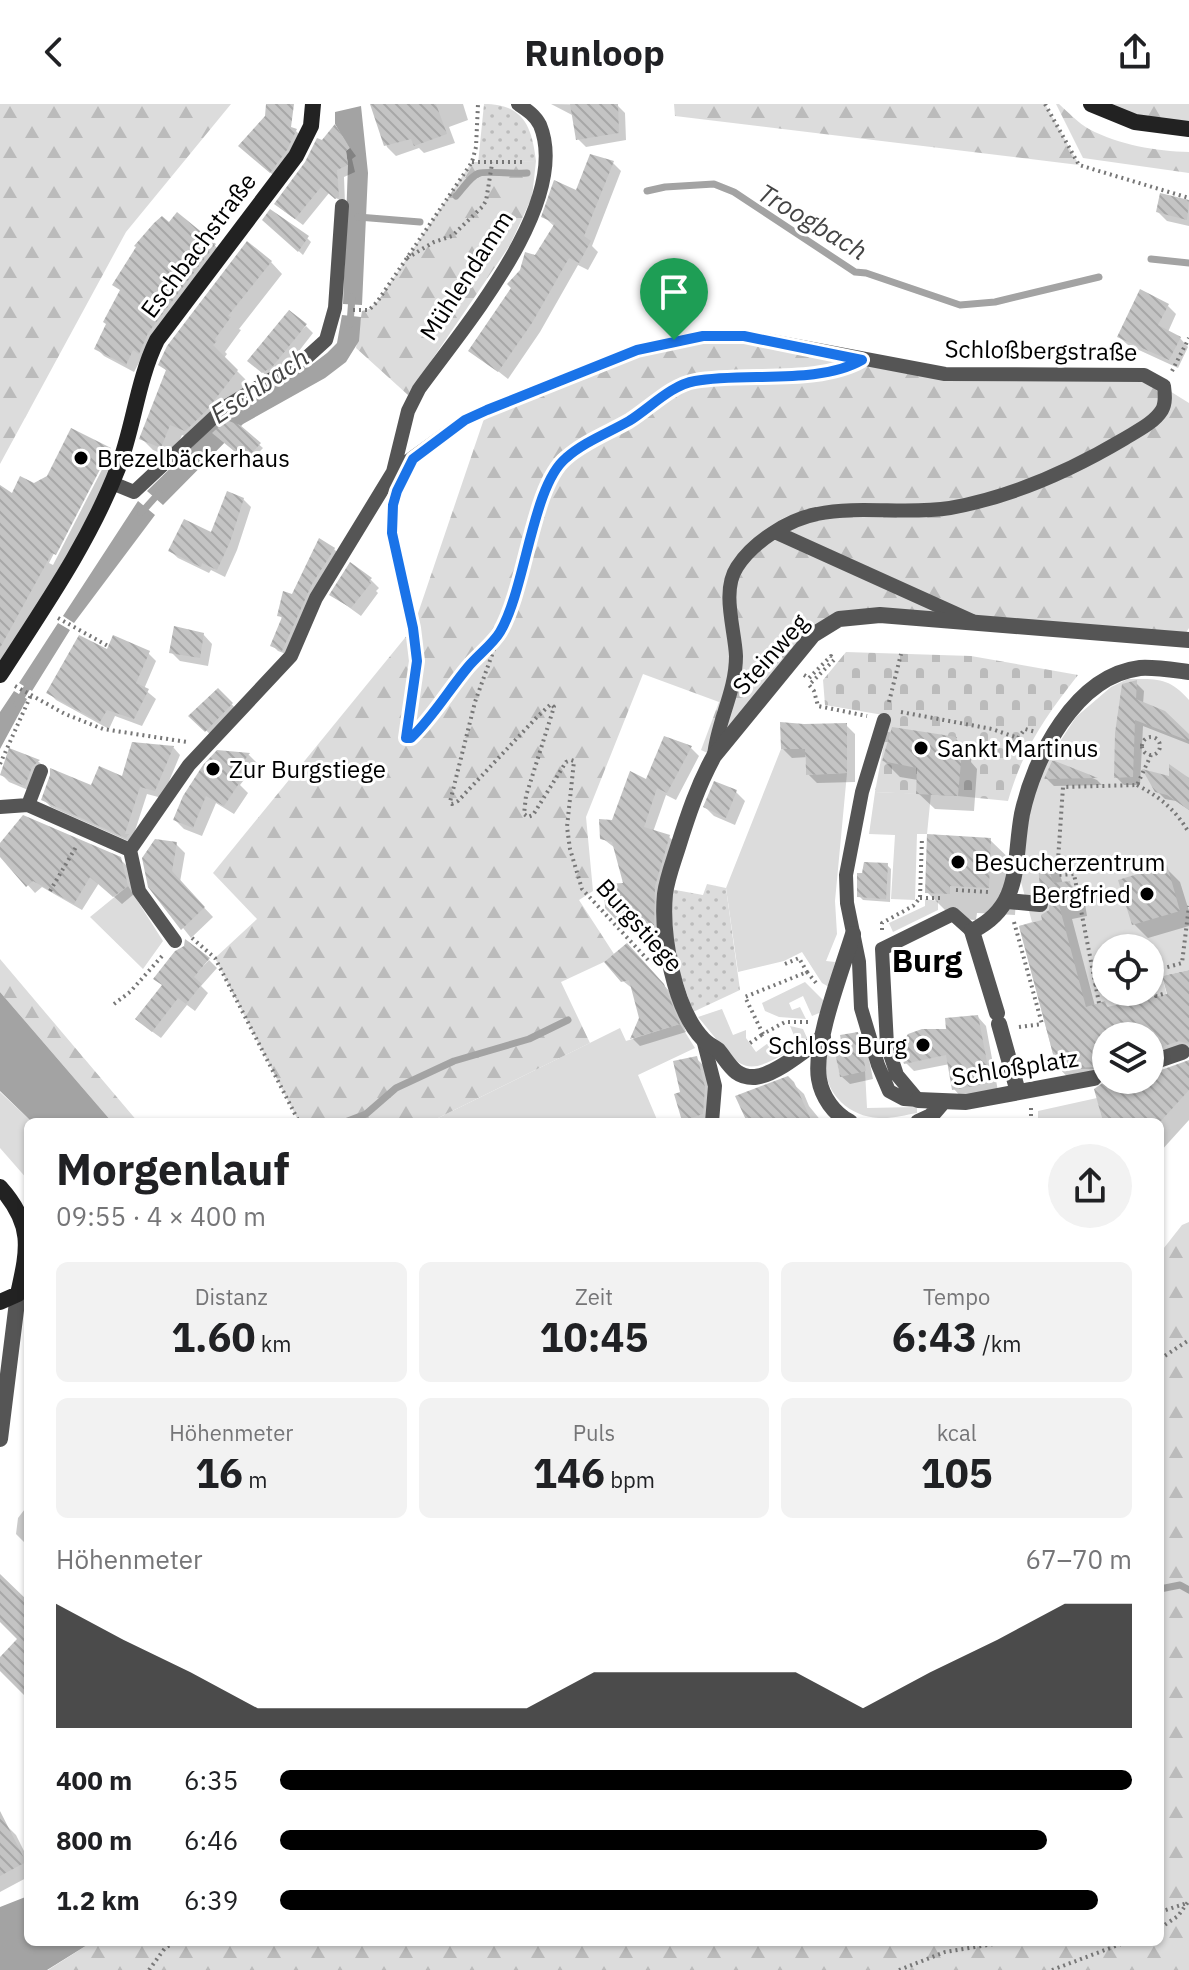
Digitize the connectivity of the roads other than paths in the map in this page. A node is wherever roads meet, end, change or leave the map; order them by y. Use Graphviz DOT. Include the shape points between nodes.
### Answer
graph roads {
  1 [pos="518,104"];
  2 [pos="1091,104"];
  3 [pos="316,105"];
  4 [pos="1189,129"];
  5 [pos="342,206"];
  6 [pos="393,472"];
  7 [pos="112,483"];
  8 [pos="775,532"];
  9 [pos="975,622"];
  10 [pos="1189,640"];
  11 [pos="1189,672"];
  12 [pos="0,675"];
  13 [pos="884,720"];
  14 [pos="714,756"];
  15 [pos="41,771"];
  16 [pos="28,805"];
  17 [pos="0,807"];
  18 [pos="130,850"];
  19 [pos="1008,901"];
  20 [pos="1040,904"];
  21 [pos="972,931"];
  22 [pos="853,934"];
  23 [pos="175,941"];
  24 [pos="825,1030"];
  25 [pos="703,1039"];
  26 [pos="1182,1052"];
  27 [pos="1164,1058"];
  28 [pos="1092,1078"];
  29 [pos="1018,1092"];
  30 [pos="918,1100"];
  31 [pos="943,1102"];
  32 [pos="712,1118"];
  33 [pos="844,1118"];
  34 [pos="927,1118"];
  35 [pos="0,1187"];
  36 [pos="24,1226"];
  37 [pos="24,1267"];
  38 [pos="18,1294"];
  39 [pos="0,1302"];
  40 [pos="0,1439"];
  1 -- 6 [label="lane, Mühlendamm" via="540,125 544,180 529,224 502,272 419,389"];
  2 -- 4 [label="main road" via="1135,122"];
  3 -- 7 [label="main road, Eschbachstraße" via="296,156 157,340"];
  5 -- 7 [label="lane" via="335,308 326,340 305,359 225,407 134,492"];
  6 -- 8 [label="lane, Schloßbergstraße" via="476,415 637,350 703,336 744,336 945,374 1144,375 1164,386 1164,408 1154,420 1099,454 1036,483 947,508 815,514"];
  6 -- 18 [label="lane, Schloßbergstraße" via="316,598 291,656 189,765"];
  7 -- 12 [label="main road, Eschbachstraße" via="83,545"];
  8 -- 9 [label="lane"];
  8 -- 14 [label="lane, Steinweg" via="740,563 733,577 735,671"];
  9 -- 10 [label="street"];
  9 -- 14 [label="street, Steinweg" via="899,615 839,619 813,635"];
  11 -- 19 [label="street" via="1140,668 1120,673 1080,702 1050,740 1032,776"];
  13 -- 22 [label="lane, Schloßplatz" via="862,792 846,875"];
  14 -- 25 [label="street, Steinweg" via="693,798 664,906 681,1003"];
  15 -- 16 [label="lane"];
  16 -- 17 [label="lane"];
  16 -- 18 [label="lane"];
  18 -- 23 [label="lane" via="139,891"];
  19 -- 20 [label="street"];
  19 -- 21 [label="street" via="995,918"];
  21 -- 29 [label="street"];
  21 -- 30 [label="lane" via="953,914 882,949 887,1045 897,1075"];
  22 -- 24 [label="street"];
  22 -- 30 [label="lane, Schloßplatz" via="864,1024 880,1073 889,1091"];
  24 -- 25 [label="street, Steinweg" via="790,1060 753,1077 734,1071"];
  24 -- 33 [label="street" via="818,1069 822,1092"];
  25 -- 32 [label="lane, Steinweg" via="715,1086"];
  26 -- 27 [label="street"];
  28 -- 29 [label="street, Schloßplatz"];
  29 -- 31 [label="street, Schloßplatz"];
  30 -- 31 [label="street, Schloßplatz"];
  31 -- 34 [label="street, Schloßplatz"];
  35 -- 36 [label="main road"];
  37 -- 38 [label="main road"];
  38 -- 39 [label="main road"];
  38 -- 40 [label="street"];
}
